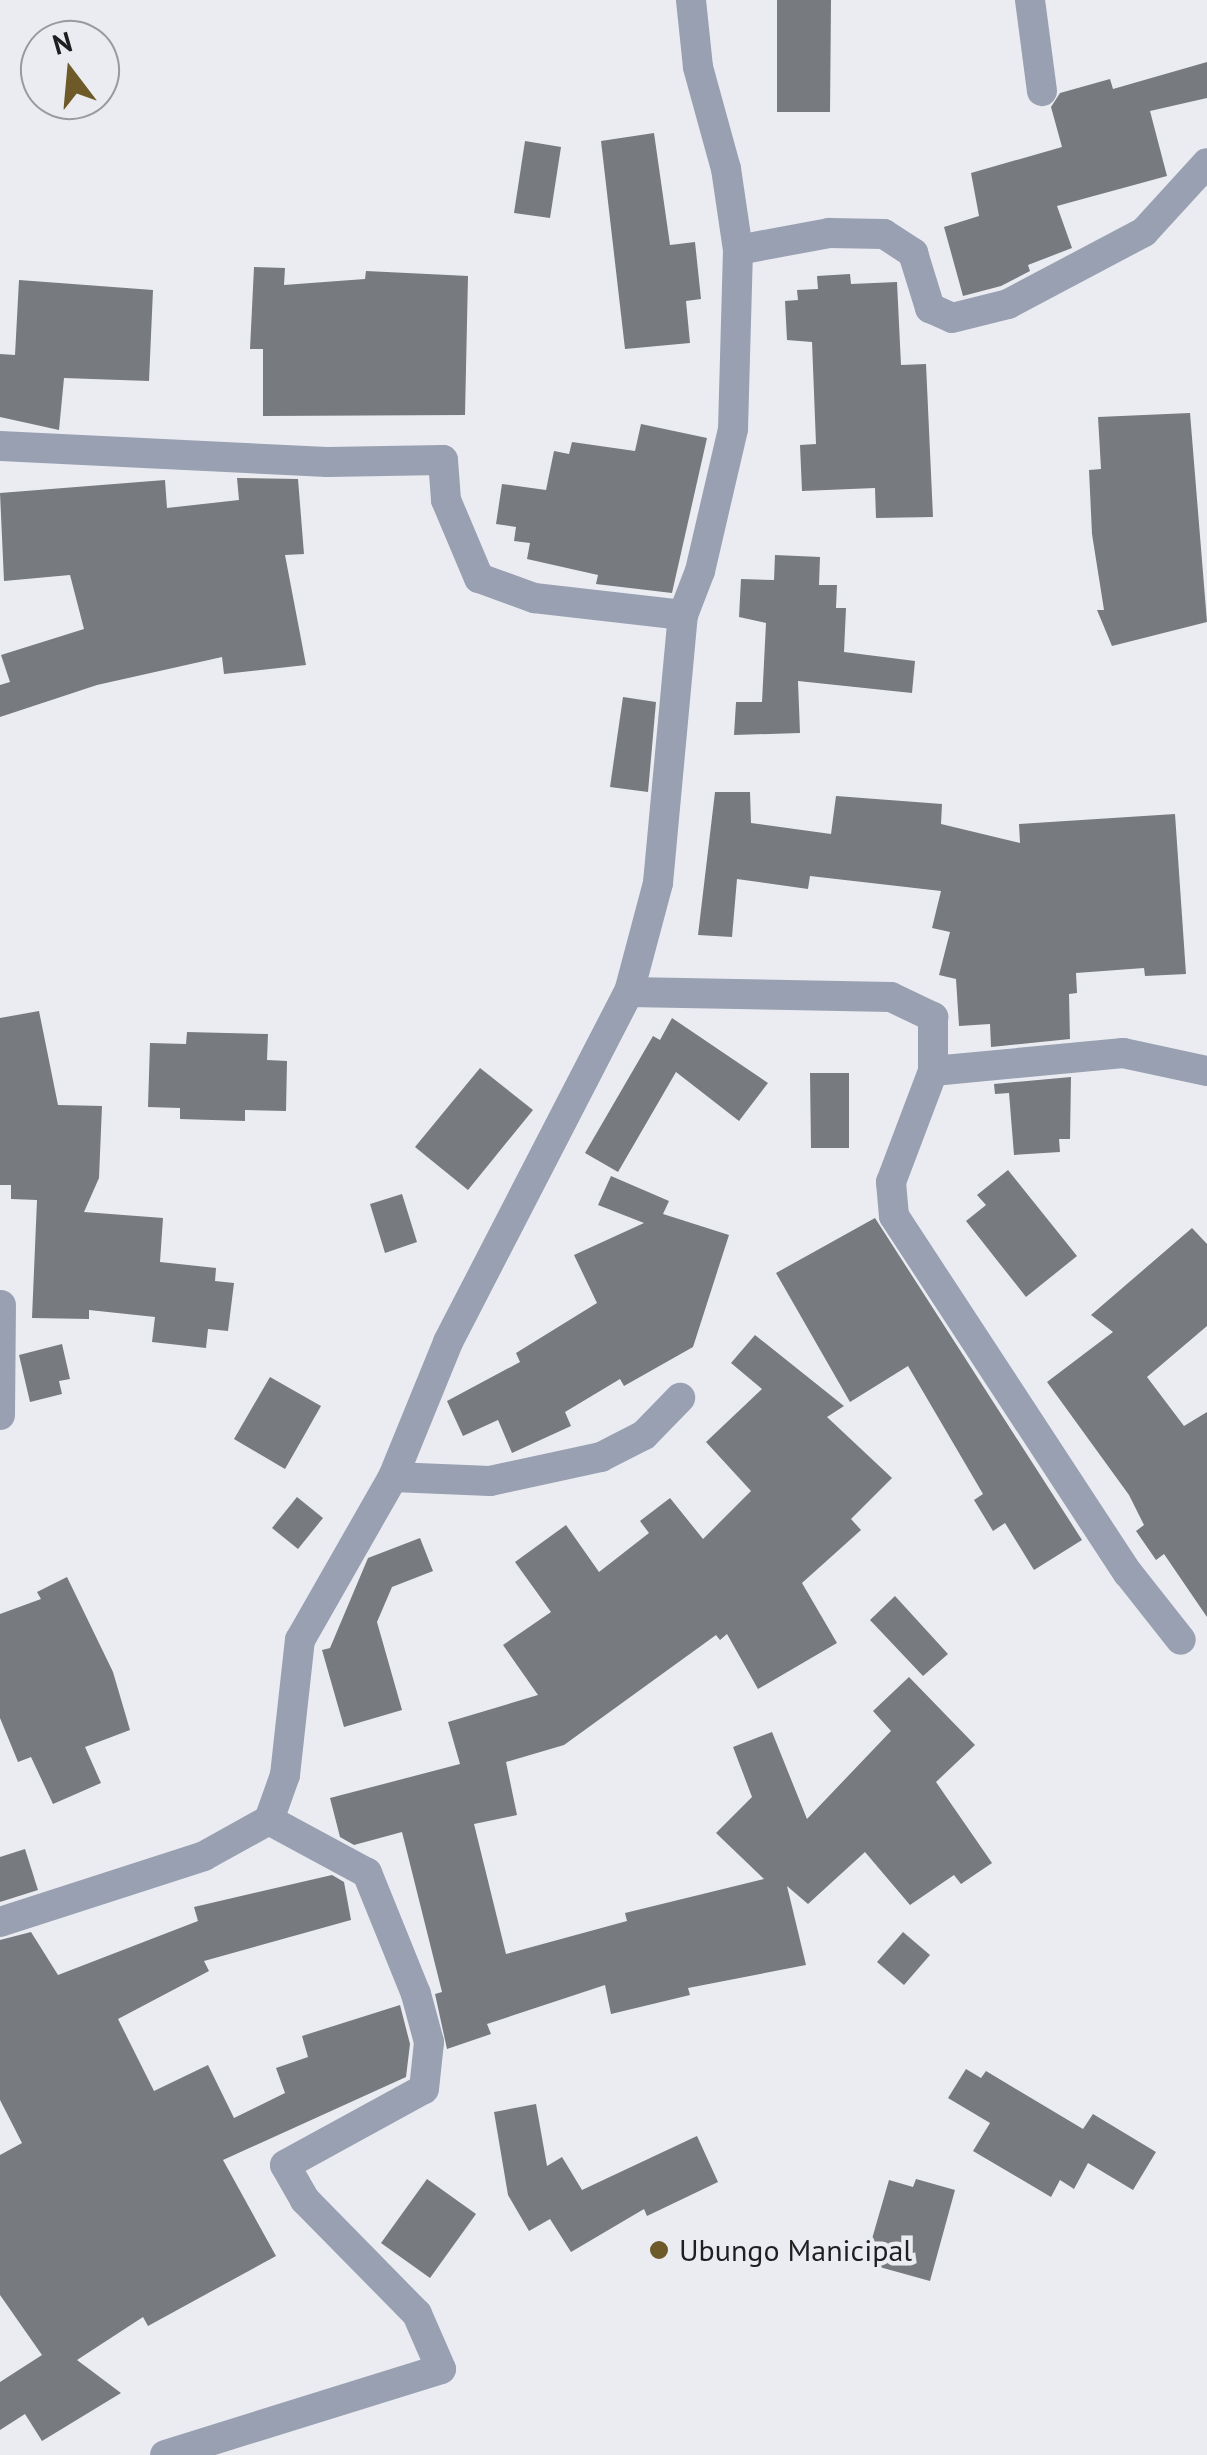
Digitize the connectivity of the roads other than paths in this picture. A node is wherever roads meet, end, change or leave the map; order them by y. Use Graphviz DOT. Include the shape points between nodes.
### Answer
graph roads {
  1 [pos="691,0"];
  2 [pos="1030,0"];
  3 [pos="1042,90"];
  4 [pos="1207,163"];
  5 [pos="738,250"];
  6 [pos="0,446"];
  7 [pos="683,616"];
  8 [pos="629,992"];
  9 [pos="933,1071"];
  10 [pos="1207,1071"];
  11 [pos="1,1305"];
  12 [pos="680,1398"];
  13 [pos="0,1415"];
  14 [pos="393,1477"];
  15 [pos="1182,1640"];
  16 [pos="269,1820"];
  17 [pos="0,1922"];
  18 [pos="164,2455"];
  1 -- 5 [label="street" via="698,66 726,169"];
  2 -- 3 [label="street"];
  4 -- 5 [label="street" via="1144,232 1037,290 952,318 930,308 913,253 884,234 829,234"];
  5 -- 7 [label="street" via="733,429"];
  6 -- 7 [label="street" via="326,462 443,460 446,500 479,578 534,598"];
  7 -- 8 [label="street" via="658,883"];
  8 -- 9 [label="street" via="890,997 932,1018"];
  8 -- 14 [label="street" via="448,1342"];
  9 -- 10 [label="street" via="1123,1053"];
  9 -- 15 [label="street" via="890,1182 894,1216 1128,1573"];
  11 -- 13 [label="street"];
  12 -- 14 [label="street" via="644,1435 601,1457 490,1481"];
  14 -- 16 [label="street" via="300,1640 286,1775"];
  16 -- 17 [label="street" via="204,1856"];
  16 -- 18 [label="street" via="368,1873 416,1994 429,2042 424,2088 286,2164 305,2200 417,2314 441,2368"];
}
